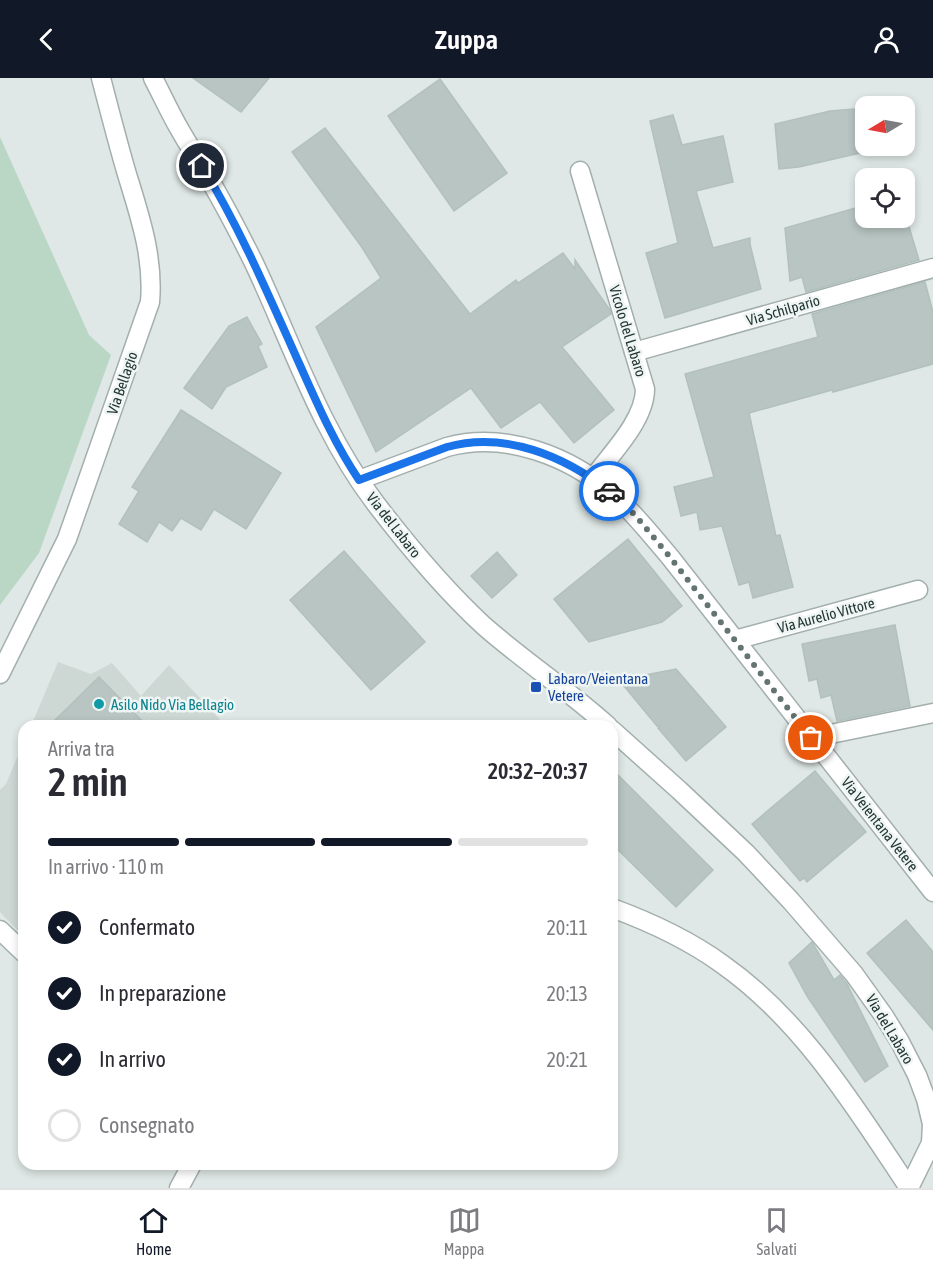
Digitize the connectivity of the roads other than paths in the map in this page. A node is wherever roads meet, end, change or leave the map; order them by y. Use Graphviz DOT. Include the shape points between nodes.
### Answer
graph roads {
  1 [pos="101,78"];
  2 [pos="153,78"];
  3 [pos="580,171"];
  4 [pos="933,268"];
  5 [pos="634,352"];
  6 [pos="592,478"];
  7 [pos="359,480"];
  8 [pos="918,590"];
  9 [pos="735,640"];
  10 [pos="0,674"];
  11 [pos="933,713"];
  12 [pos="601,720"];
  13 [pos="618,735"];
  14 [pos="811,738"];
  15 [pos="933,892"];
  16 [pos="618,910"];
  17 [pos="0,930"];
  18 [pos="18,948"];
  19 [pos="189,1170"];
  20 [pos="179,1188"];
  21 [pos="909,1188"];
  1 -- 10 [label="street, Via Bellagio" via="148,247 150,302 67,539"];
  2 -- 7 [label="street, Via del Labaro" via="252,260 325,421"];
  3 -- 5 [label="street, Vicolo del Labaro"];
  4 -- 5 [label="street, Via Schilpario"];
  5 -- 6 [label="street, Vicolo del Labaro" via="645,401 633,425"];
  6 -- 7 [label="street, Via Veientana Vetere" via="532,449 477,442 447,447"];
  6 -- 9 [label="street, Via Veientana Vetere" via="635,515"];
  7 -- 12 [label="street, Via del Labaro" via="463,605"];
  8 -- 9 [label="street, Via Aurelio Vittore"];
  9 -- 14 [label="street, Via Veientana Vetere"];
  11 -- 14 [label="street"];
  13 -- 21 [label="street, Via del Labaro" via="746,853 854,974 884,1016 917,1075 932,1124 931,1143"];
  14 -- 15 [label="street, Via Veientana Vetere"];
  16 -- 21 [label="street, Via del Labaro" via="656,926 721,963 762,996 828,1069"];
  17 -- 18 [label="street"];
  19 -- 20 [label="street"];
}
